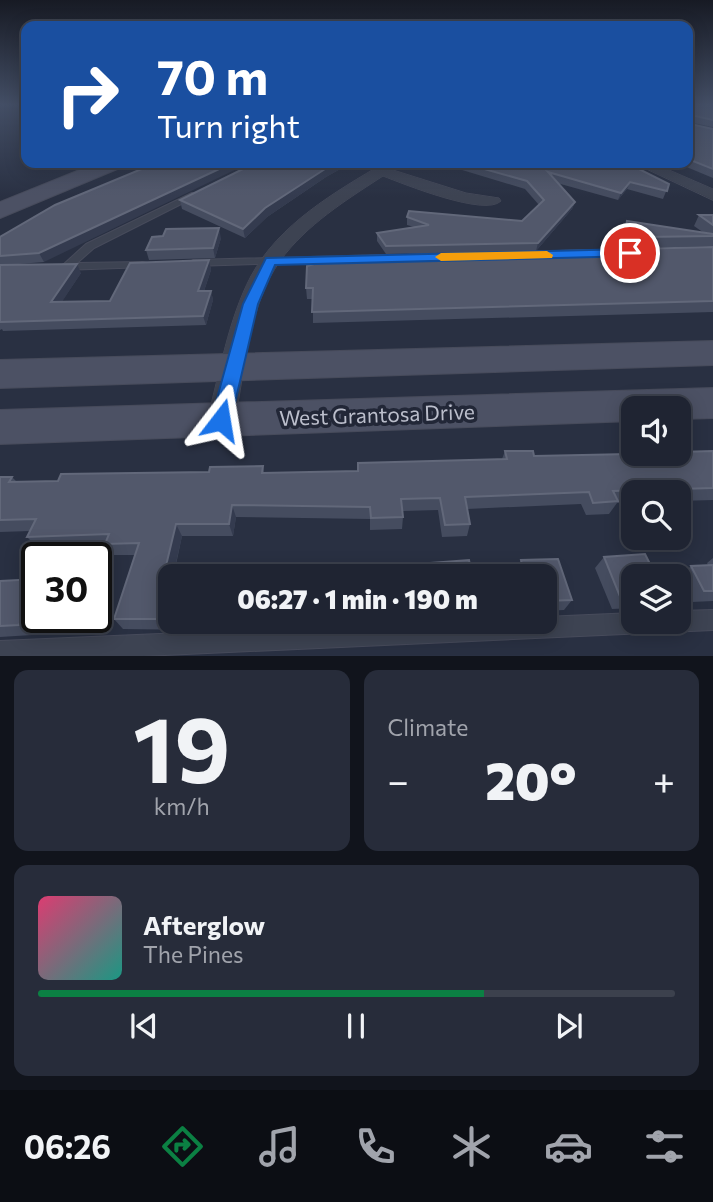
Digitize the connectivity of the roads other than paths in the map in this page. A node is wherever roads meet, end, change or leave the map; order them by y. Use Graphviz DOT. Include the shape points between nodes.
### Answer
graph roads {
  1 [pos="103,168"];
  2 [pos="385,168"];
  3 [pos="389,168"];
  4 [pos="652,168"];
  5 [pos="200,192"];
  6 [pos="713,195"];
  7 [pos="493,201"];
  8 [pos="0,212"];
  9 [pos="396,258"];
  10 [pos="270,261"];
  11 [pos="185,263"];
  12 [pos="159,264"];
  13 [pos="67,267"];
  14 [pos="48,268"];
  15 [pos="713,353"];
  16 [pos="234,367"];
  17 [pos="0,374"];
  18 [pos="713,403"];
  19 [pos="221,420"];
  20 [pos="0,428"];
  21 [pos="713,620"];
  22 [pos="0,652"];
  1 -- 8 [label="street"];
  2 -- 10 [label="street" via="323,207"];
  3 -- 7 [label="street" via="464,198"];
  4 -- 6 [label="street"];
  5 -- 13 [label="lane" via="90,246"];
  9 -- 10 [label="lane"];
  10 -- 11 [label="lane"];
  10 -- 16 [label="street" via="251,304"];
  12 -- 13 [label="lane"];
  13 -- 14 [label="lane"];
  15 -- 16 [label="street"];
  16 -- 17 [label="street"];
  16 -- 19 [label="street"];
  18 -- 19 [label="street, West Grantosa Drive"];
  19 -- 20 [label="street, West Grantosa Drive"];
  21 -- 22 [label="lane"];
}
